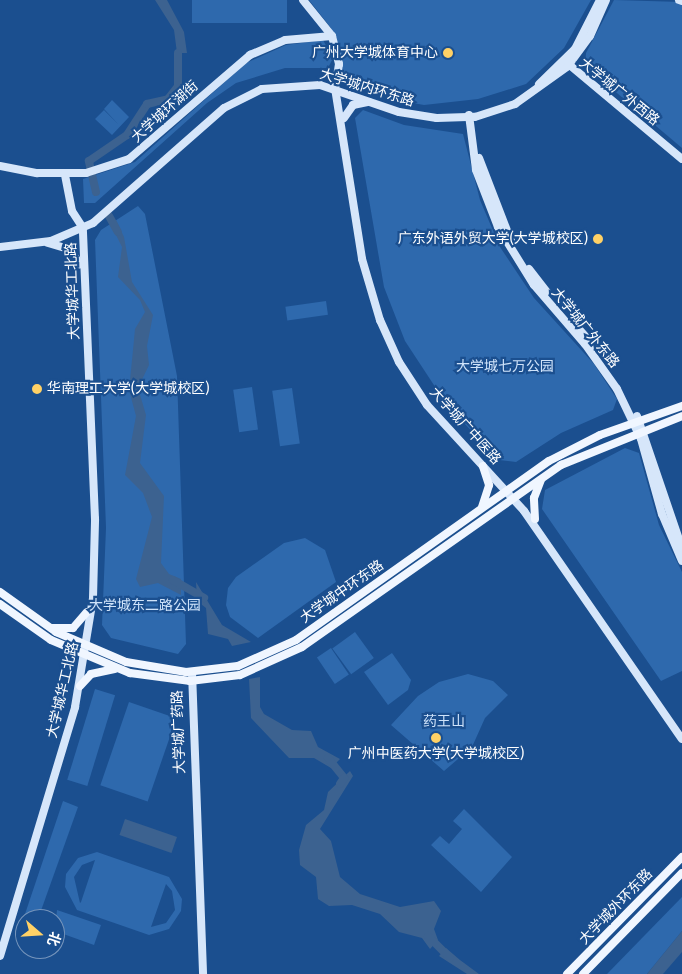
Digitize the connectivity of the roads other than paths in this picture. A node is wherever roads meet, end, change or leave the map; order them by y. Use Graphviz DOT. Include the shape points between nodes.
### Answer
graph roads {
  1 [pos="303,0"];
  2 [pos="600,0"];
  3 [pos="606,0"];
  4 [pos="331,34"];
  5 [pos="568,63"];
  6 [pos="338,87"];
  7 [pos="373,103"];
  8 [pos="471,115"];
  9 [pos="344,118"];
  10 [pos="682,153"];
  11 [pos="682,159"];
  12 [pos="0,166"];
  13 [pos="64,174"];
  14 [pos="81,228"];
  15 [pos="0,242"];
  16 [pos="44,243"];
  17 [pos="0,247"];
  18 [pos="80,264"];
  19 [pos="682,406"];
  20 [pos="682,416"];
  21 [pos="637,421"];
  22 [pos="641,430"];
  23 [pos="483,466"];
  24 [pos="544,477"];
  25 [pos="508,489"];
  26 [pos="515,497"];
  27 [pos="480,510"];
  28 [pos="536,518"];
  29 [pos="682,548"];
  30 [pos="682,561"];
  31 [pos="0,592"];
  32 [pos="0,604"];
  33 [pos="87,612"];
  34 [pos="45,626"];
  35 [pos="85,646"];
  36 [pos="83,655"];
  37 [pos="119,669"];
  38 [pos="192,672"];
  39 [pos="192,681"];
  40 [pos="80,686"];
  41 [pos="682,730"];
  42 [pos="682,739"];
  43 [pos="682,857"];
  44 [pos="682,873"];
  45 [pos="0,943"];
  46 [pos="0,956"];
  47 [pos="198,974"];
  48 [pos="203,974"];
  49 [pos="567,974"];
  50 [pos="583,974"];
  1 -- 4 [label="main road"];
  2 -- 5 [label="main road, 大学城内环东路"];
  3 -- 5 [label="main road, 大学城内环东路"];
  4 -- 6 [label="main road, 大学城广中医路" via="339,60"];
  4 -- 13 [label="main road, 大学城环湖街" via="290,38 255,52 137,154 95,172"];
  5 -- 8 [label="main road, 大学城内环东路" via="529,97"];
  5 -- 10 [label="main road, 大学城广外西路"];
  5 -- 11 [label="main road, 大学城广外西路"];
  6 -- 7 [label="main road, 大学城内环东路"];
  6 -- 8 [label="main road, 大学城内环东路" via="410,110"];
  6 -- 9 [label="main road, 大学城广中医路"];
  6 -- 14 [label="main road, 大学城内环东路" via="286,79 241,92 214,111"];
  6 -- 23 [label="main road, 大学城广中医路" via="362,259 380,320 422,398"];
  7 -- 8 [label="main road, 大学城内环东路" via="419,116"];
  7 -- 9 [label="main road" via="353,105"];
  8 -- 21 [label="main road, 大学城广外东路" via="483,173 509,238 541,285 597,350"];
  9 -- 25 [label="main road, 大学城广中医路" via="365,252 387,327 425,395"];
  12 -- 13 [label="main road, 大学城环湖街"];
  13 -- 14 [label="main road"];
  14 -- 15 [label="main road, 大学城内环东路" via="42,238"];
  14 -- 16 [label="main road, 大学城内环东路"];
  14 -- 18 [label="main road, 大学城华工北路"];
  14 -- 35 [label="main road, 大学城华工北路" via="96,534"];
  16 -- 17 [label="main road, 大学城内环东路"];
  16 -- 18 [label="main road" via="65,246"];
  18 -- 33 [label="main road, 大学城华工北路" via="91,519"];
  19 -- 21 [label="main road, 大学城中环东路"];
  20 -- 22 [label="main road, 大学城中环东路"];
  21 -- 22 [label="main road, 大学城广外东路"];
  21 -- 25 [label="main road, 大学城中环东路" via="568,450"];
  22 -- 24 [label="main road, 大学城中环东路" via="581,454"];
  22 -- 29 [label="main road, 大学城广外东路"];
  22 -- 30 [label="main road, 大学城广外东路" via="662,514"];
  23 -- 25 [label="main road, 大学城广中医路"];
  23 -- 27 [label="main road" via="489,489"];
  24 -- 26 [label="main road, 大学城中环东路"];
  24 -- 28 [label="main road" via="534,498"];
  25 -- 26 [label="main road, 大学城广中医路"];
  25 -- 27 [label="main road, 大学城中环东路"];
  26 -- 28 [label="main road, 大学城广中医路"];
  26 -- 39 [label="main road, 大学城中环东路" via="302,647 246,673"];
  26 -- 42 [label="main road, 大学城广中医路"];
  27 -- 38 [label="main road, 大学城中环东路" via="289,644 238,666"];
  28 -- 41 [label="main road, 大学城广中医路"];
  31 -- 34 [label="main road, 大学城中环东路"];
  32 -- 36 [label="main road, 大学城中环东路" via="31,628"];
  33 -- 34 [label="main road" via="73,628"];
  33 -- 35 [label="main road, 大学城华工北路"];
  34 -- 35 [label="main road, 大学城中环东路"];
  35 -- 36 [label="main road, 大学城华工北路"];
  35 -- 38 [label="main road, 大学城中环东路" via="140,666"];
  36 -- 37 [label="main road, 大学城中环东路"];
  36 -- 40 [label="main road, 大学城华工北路"];
  36 -- 45 [label="main road, 大学城华工北路"];
  37 -- 39 [label="main road, 大学城中环东路"];
  37 -- 40 [label="main road" via="96,672"];
  38 -- 39 [label="main road, 大学城广药路"];
  39 -- 47 [label="main road, 大学城广药路"];
  39 -- 48 [label="main road, 大学城广药路"];
  40 -- 46 [label="main road, 大学城华工北路"];
  43 -- 49 [label="main road, 大学城外环东路"];
  44 -- 50 [label="main road, 大学城外环东路"];
}
